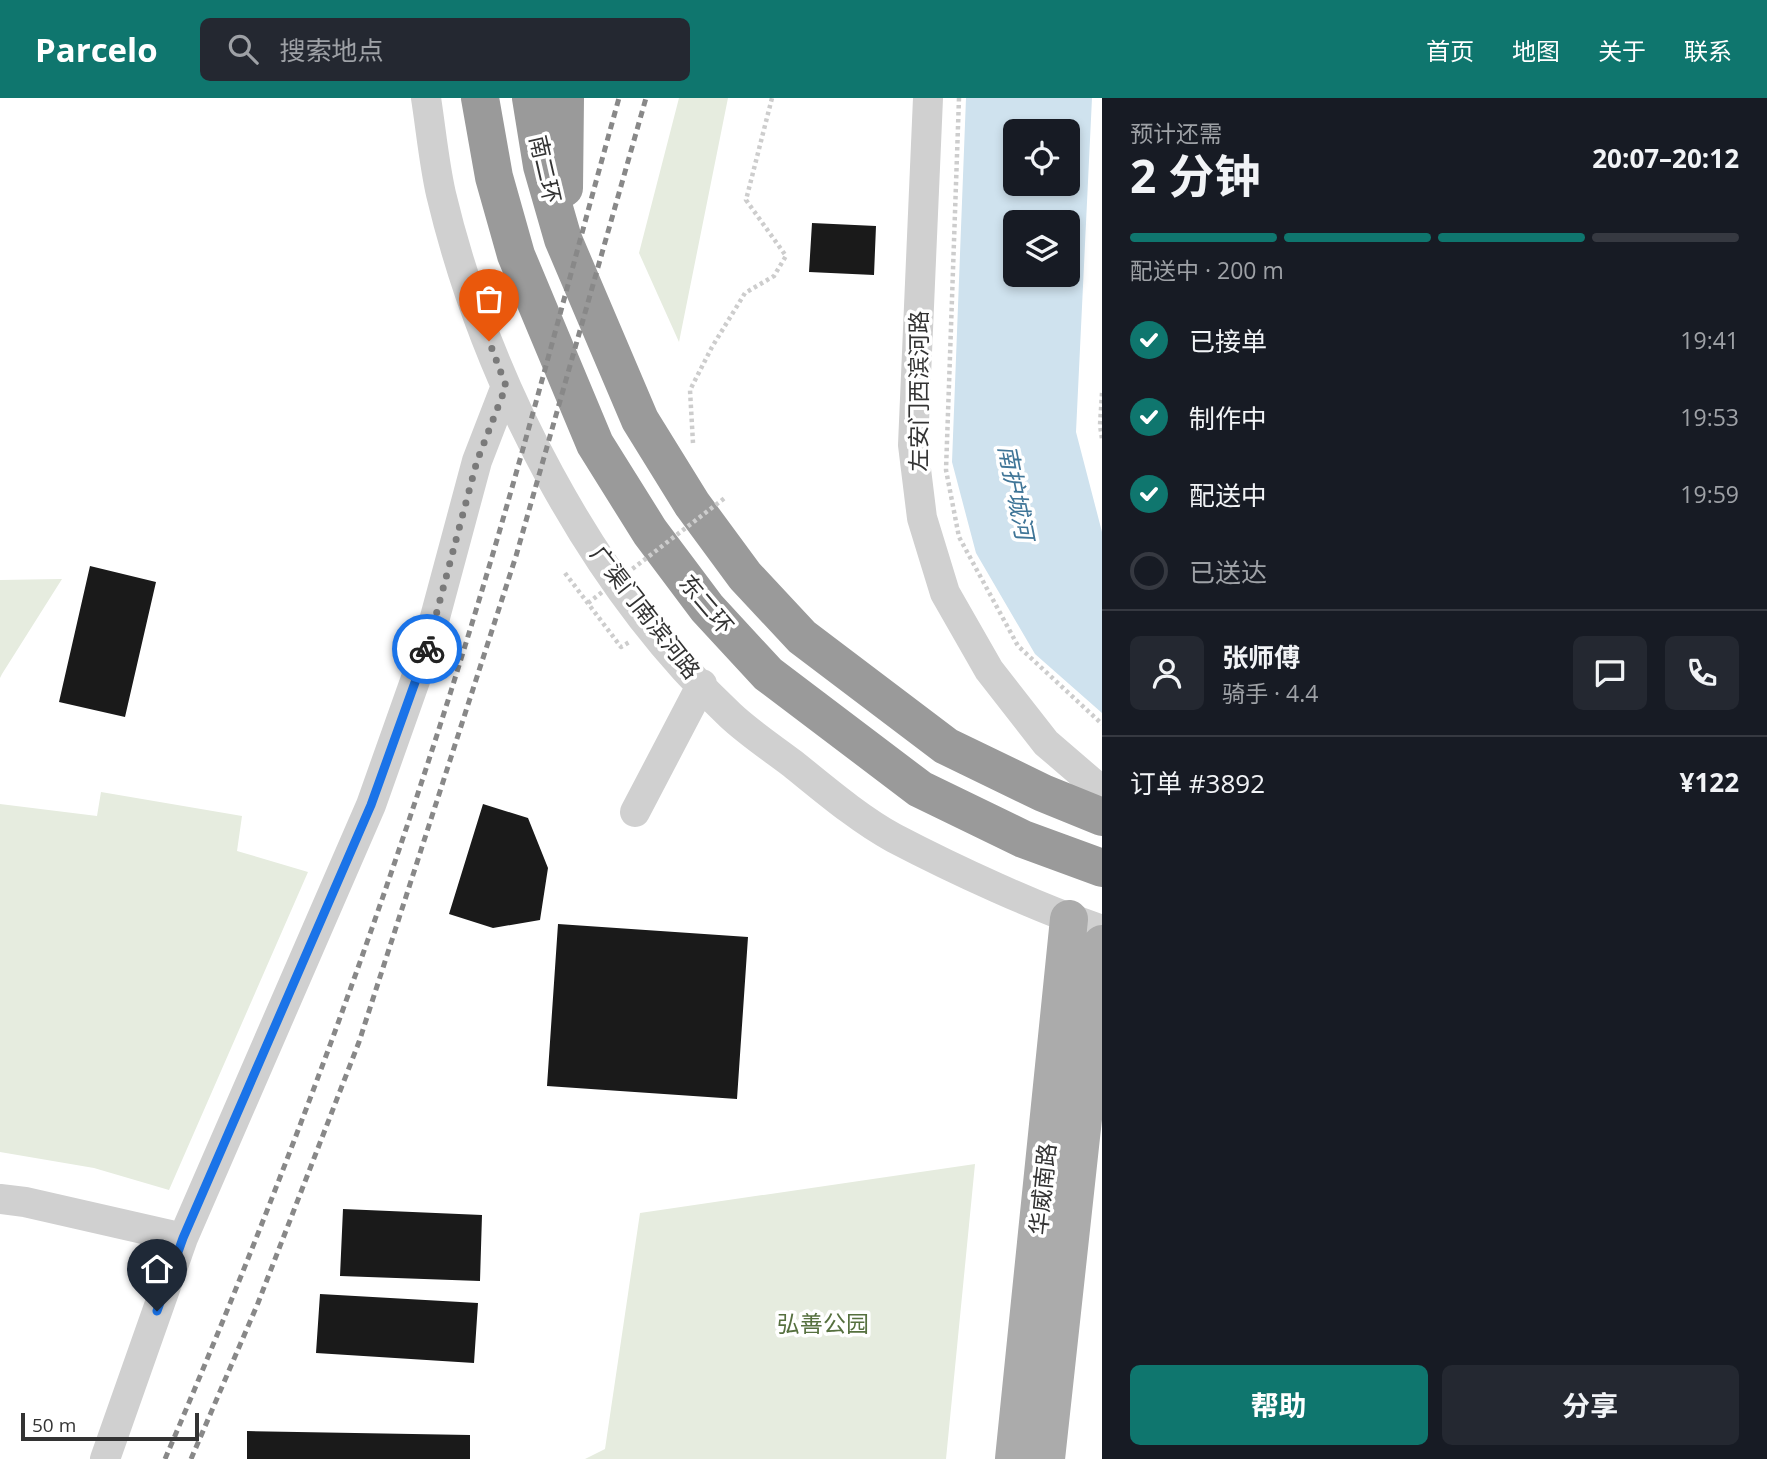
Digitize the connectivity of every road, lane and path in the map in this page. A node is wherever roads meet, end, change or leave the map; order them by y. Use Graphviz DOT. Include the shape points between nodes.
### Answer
graph roads {
  1 [pos="426,98"];
  2 [pos="480,98"];
  3 [pos="531,98"];
  4 [pos="565,98"];
  5 [pos="772,98"];
  6 [pos="928,98"];
  7 [pos="959,98"];
  8 [pos="563,239"];
  9 [pos="506,386"];
  10 [pos="1102,393"];
  11 [pos="1102,439"];
  12 [pos="697,455"];
  13 [pos="726,497"];
  14 [pos="565,573"];
  15 [pos="588,603"];
  16 [pos="621,647"];
  17 [pos="702,684"];
  18 [pos="1102,724"];
  19 [pos="1102,791"];
  20 [pos="635,812"];
  21 [pos="1102,817"];
  22 [pos="1102,867"];
  23 [pos="1085,925"];
  24 [pos="1102,944"];
  25 [pos="0,1199"];
  26 [pos="183,1238"];
  27 [pos="105,1459"];
  28 [pos="1014,1459"];
  29 [pos="1046,1459"];
  1 -- 9 [label="street, 广渠门南滨河路" via="444,203 463,274"];
  2 -- 22 [label="highway, 东二环" via="494,177 516,256 595,443 650,532 707,608 768,674 920,789 1023,839"];
  3 -- 8 [label="highway, 南二环" via="542,166"];
  4 -- 8 [label="highway"];
  5 -- 12 [label="path" via="746,200 786,256 774,276 745,293 690,390 690,435"];
  6 -- 19 [label="street, 左安门西滨河路" via="913,445 922,517 945,593 989,670 1046,743"];
  7 -- 18 [label="path" via="946,470 959,537 1018,646"];
  8 -- 21 [label="highway, 东二环" via="640,420 692,504 802,637 946,746"];
  9 -- 17 [label="street, 广渠门南滨河路" via="546,470 605,564 664,643"];
  9 -- 26 [label="street" via="477,461 427,648 371,805"];
  10 -- 11 [label="path"];
  13 -- 15 [label="path, bridge"];
  14 -- 15 [label="path"];
  15 -- 16 [label="path"];
  17 -- 20 [label="street"];
  17 -- 23 [label="street, 广渠门南滨河路" via="730,715 892,837"];
  23 -- 28 [label="main road, 华威南路"];
  24 -- 29 [label="main road, 华威南路"];
  25 -- 26 [label="street"];
  26 -- 27 [label="street"];
}
